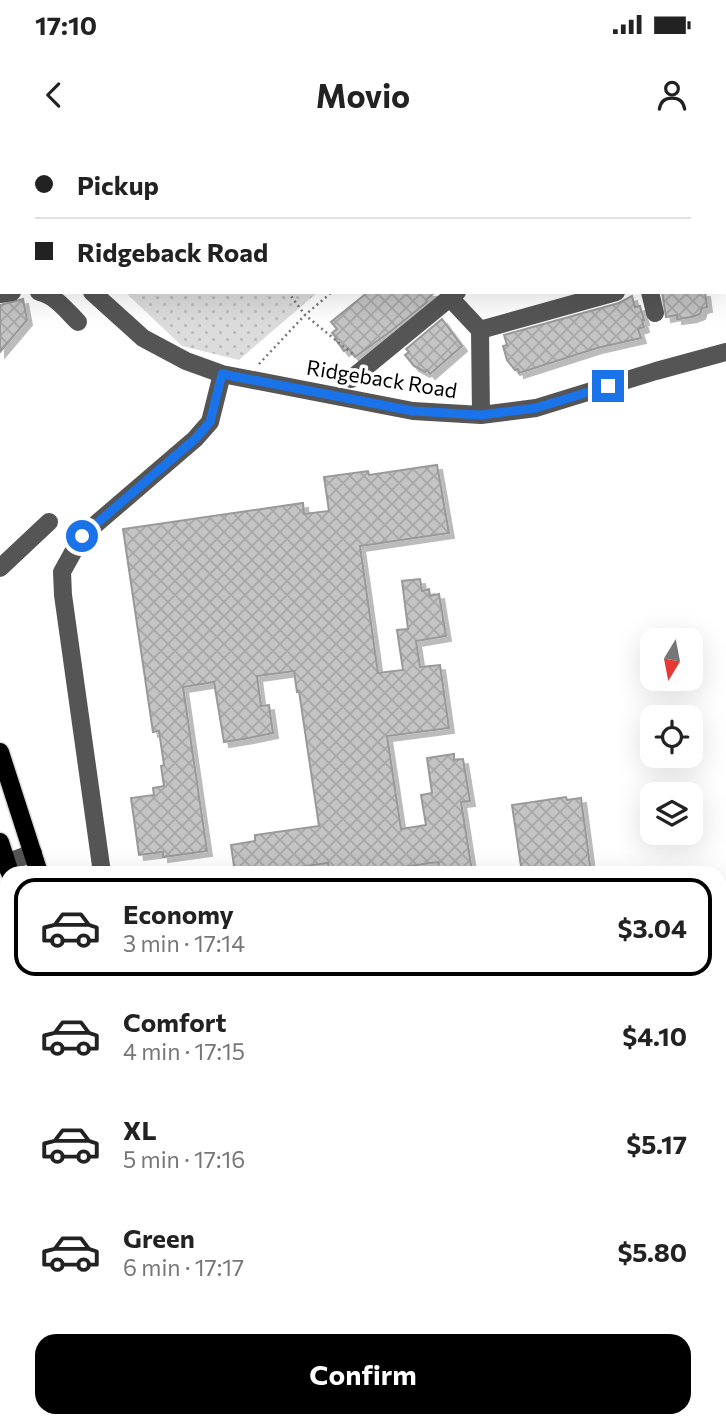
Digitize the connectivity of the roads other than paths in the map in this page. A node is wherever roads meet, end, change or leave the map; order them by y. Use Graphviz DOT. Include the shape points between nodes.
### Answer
graph roads {
  1 [pos="47,294"];
  2 [pos="94,294"];
  3 [pos="609,294"];
  4 [pos="650,294"];
  5 [pos="454,295"];
  6 [pos="655,313"];
  7 [pos="78,322"];
  8 [pos="480,330"];
  9 [pos="726,352"];
  10 [pos="222,374"];
  11 [pos="351,379"];
  12 [pos="481,415"];
  13 [pos="49,522"];
  14 [pos="0,568"];
  15 [pos="0,752"];
  16 [pos="0,842"];
  17 [pos="33,853"];
  18 [pos="6,866"];
  19 [pos="8,866"];
  20 [pos="37,866"];
  21 [pos="101,866"];
  1 -- 7 [label="street"];
  2 -- 10 [label="street, Ridgeback Road" via="143,338"];
  3 -- 8 [label="street"];
  4 -- 6 [label="street"];
  5 -- 8 [label="street"];
  5 -- 11 [label="street"];
  8 -- 12 [label="street"];
  9 -- 12 [label="street, Ridgeback Road" via="536,408"];
  10 -- 12 [label="street, Ridgeback Road" via="413,411"];
  10 -- 21 [label="street" via="210,422 82,536 62,572"];
  13 -- 14 [label="street"];
  15 -- 17 [label="main road"];
  16 -- 18 [label="main road"];
  17 -- 19 [label="street"];
  17 -- 20 [label="main road"];
}
